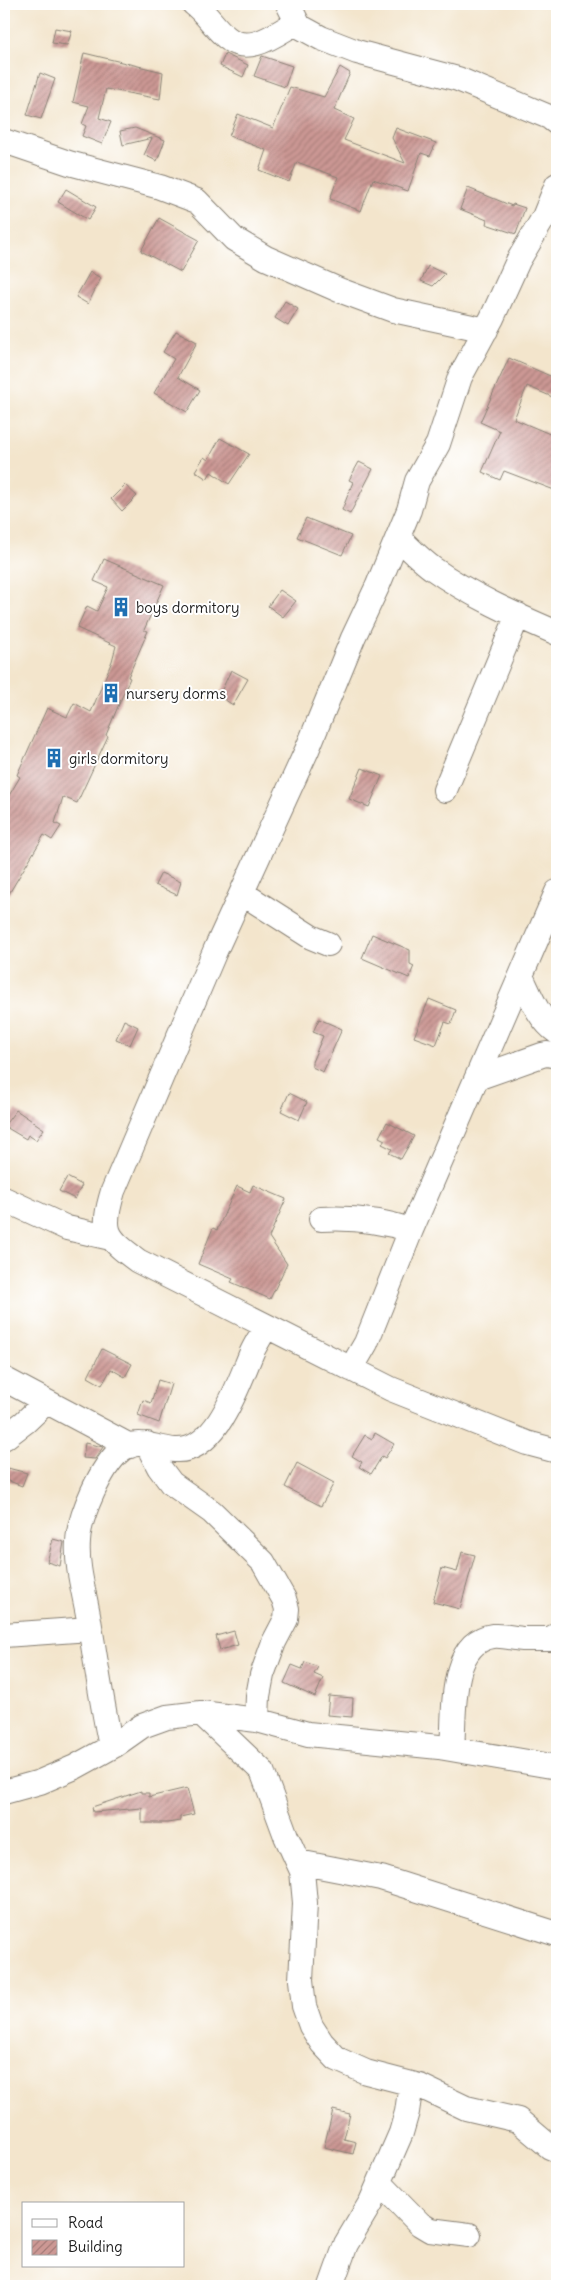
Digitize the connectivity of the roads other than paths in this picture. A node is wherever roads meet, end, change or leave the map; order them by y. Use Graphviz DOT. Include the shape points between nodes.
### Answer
graph roads {
  1 [pos="194,4"];
  2 [pos="292,13"];
  3 [pos="557,123"];
  4 [pos="4,141"];
  5 [pos="557,185"];
  6 [pos="486,330"];
  7 [pos="398,537"];
  8 [pos="518,615"];
  9 [pos="557,632"];
  10 [pos="444,790"];
  11 [pos="557,892"];
  12 [pos="242,893"];
  13 [pos="328,944"];
  14 [pos="521,976"];
  15 [pos="557,1032"];
  16 [pos="557,1056"];
  17 [pos="477,1078"];
  18 [pos="4,1199"];
  19 [pos="321,1220"];
  20 [pos="411,1230"];
  21 [pos="111,1238"];
  22 [pos="266,1326"];
  23 [pos="351,1368"];
  24 [pos="4,1379"];
  25 [pos="46,1402"];
  26 [pos="4,1438"];
  27 [pos="138,1445"];
  28 [pos="557,1452"];
  29 [pos="90,1629"];
  30 [pos="4,1635"];
  31 [pos="557,1636"];
  32 [pos="201,1713"];
  33 [pos="257,1720"];
  34 [pos="111,1746"];
  35 [pos="452,1749"];
  36 [pos="557,1767"];
  37 [pos="4,1792"];
  38 [pos="298,1862"];
  39 [pos="557,1934"];
  40 [pos="410,2084"];
  41 [pos="557,2150"];
  42 [pos="380,2183"];
  43 [pos="469,2236"];
  44 [pos="331,2286"];
  1 -- 2 [label="street" via="227,38 248,44 263,42"];
  2 -- 3 [label="street" via="300,26 321,38 357,52 458,79"];
  4 -- 6 [label="street" via="197,201 234,239 266,258 339,290 393,310"];
  5 -- 6 [label="street"];
  6 -- 7 [label="street" via="460,377 438,444 417,481"];
  7 -- 8 [label="street" via="437,572"];
  7 -- 12 [label="street"];
  8 -- 9 [label="street"];
  8 -- 10 [label="street"];
  11 -- 14 [label="street"];
  12 -- 13 [label="street" via="311,937"];
  12 -- 21 [label="street" via="113,1191 106,1216"];
  14 -- 15 [label="street" via="535,1007"];
  14 -- 17 [label="street"];
  16 -- 17 [label="street" via="542,1055"];
  17 -- 20 [label="street"];
  18 -- 21 [label="street" via="67,1228"];
  19 -- 20 [label="street" via="354,1219"];
  20 -- 23 [label="street" via="366,1343"];
  21 -- 22 [label="street" via="138,1261"];
  22 -- 23 [label="street"];
  22 -- 27 [label="street" via="252,1352 242,1382 212,1432 198,1445 176,1451"];
  23 -- 28 [label="street" via="391,1389"];
  24 -- 25 [label="street"];
  25 -- 26 [label="street"];
  25 -- 27 [label="street"];
  27 -- 29 [label="street" via="121,1450 95,1488 85,1514 78,1541"];
  27 -- 33 [label="street" via="171,1483 212,1512 263,1562 284,1599 286,1619 262,1676"];
  29 -- 30 [label="street"];
  29 -- 34 [label="street"];
  31 -- 35 [label="street" via="550,1639 495,1636 480,1639 469,1648 461,1662 456,1689"];
  32 -- 33 [label="street"];
  32 -- 34 [label="street" via="166,1717 142,1726"];
  32 -- 38 [label="street" via="262,1770"];
  33 -- 35 [label="street" via="308,1734"];
  34 -- 37 [label="street" via="75,1767 40,1782"];
  35 -- 36 [label="street"];
  38 -- 39 [label="street" via="381,1878"];
  38 -- 40 [label="street" via="302,1871 304,1903 301,1980 304,2006 311,2026 337,2059 366,2072"];
  40 -- 41 [label="street" via="466,2108 518,2120"];
  40 -- 42 [label="street" via="407,2112"];
  42 -- 43 [label="street" via="430,2230"];
  42 -- 44 [label="street" via="346,2244"];
}
